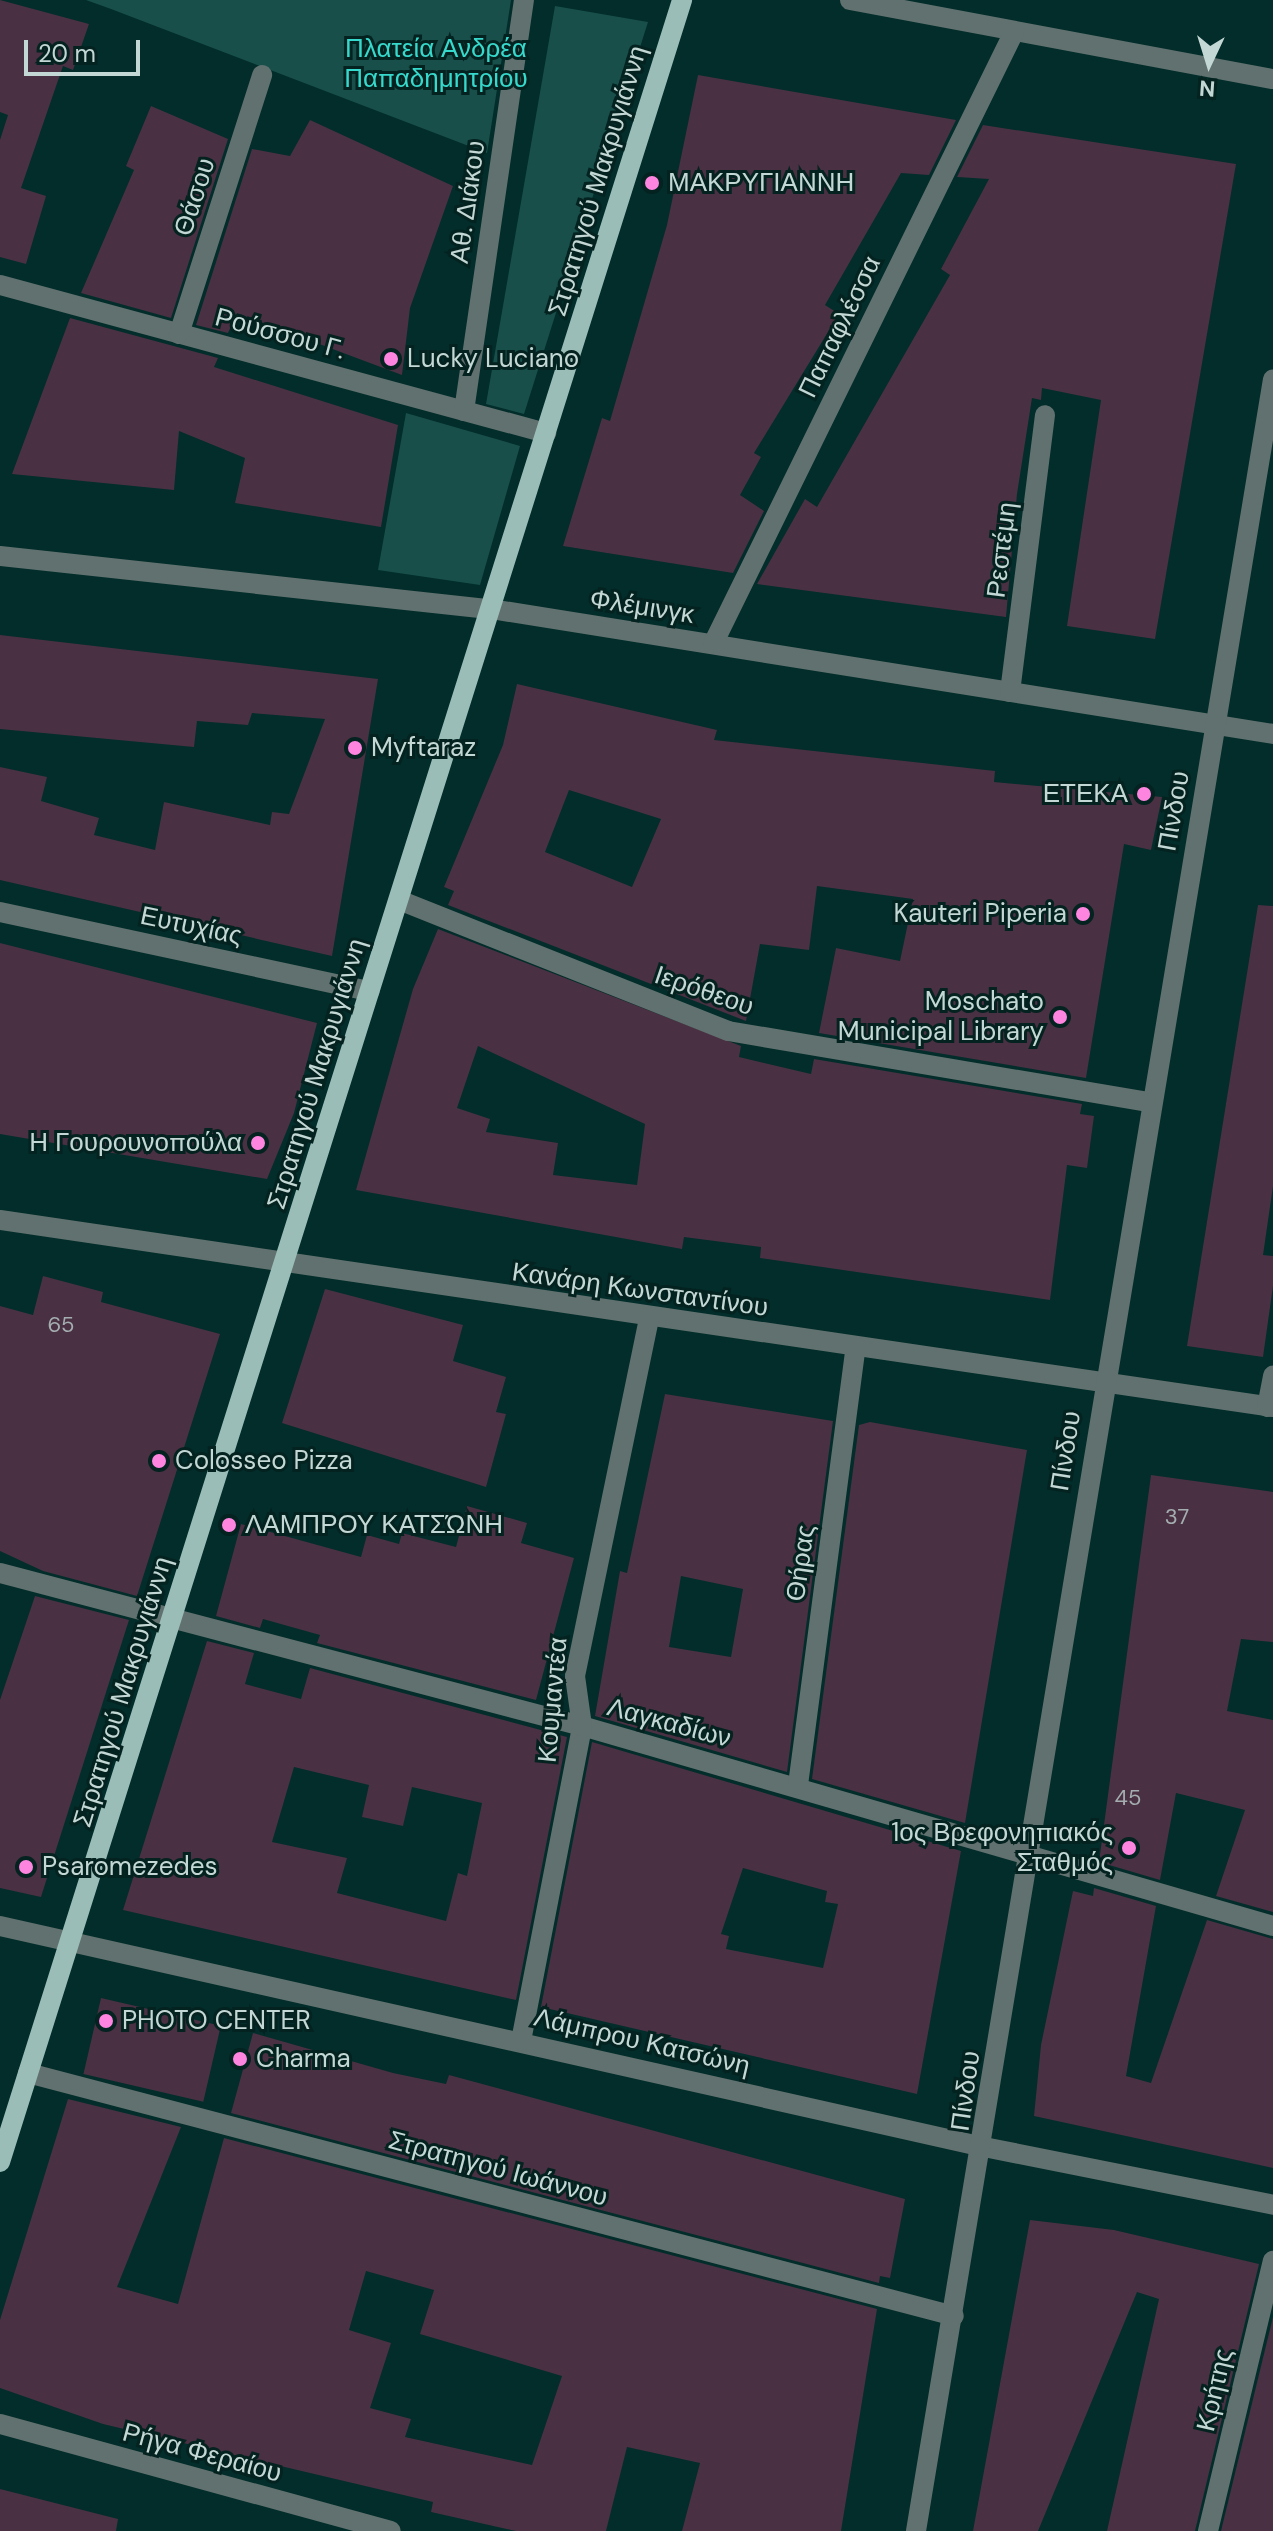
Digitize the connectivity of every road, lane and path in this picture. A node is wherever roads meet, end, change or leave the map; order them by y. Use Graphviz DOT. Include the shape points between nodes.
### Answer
graph roads {
  1 [pos="524,0"];
  2 [pos="682,0"];
  3 [pos="850,0"];
  4 [pos="1014,32"];
  5 [pos="262,75"];
  6 [pos="1273,79"];
  7 [pos="0,285"];
  8 [pos="179,334"];
  9 [pos="1273,379"];
  10 [pos="464,411"];
  11 [pos="1045,415"];
  12 [pos="546,433"];
  13 [pos="0,556"];
  14 [pos="491,609"];
  15 [pos="713,644"];
  16 [pos="1010,692"];
  17 [pos="1215,725"];
  18 [pos="1273,734"];
  19 [pos="399,900"];
  20 [pos="0,912"];
  21 [pos="370,991"];
  22 [pos="1149,1102"];
  23 [pos="0,1220"];
  24 [pos="285,1266"];
  25 [pos="649,1318"];
  26 [pos="856,1347"];
  27 [pos="1273,1376"];
  28 [pos="1104,1382"];
  29 [pos="1270,1407"];
  30 [pos="0,1573"];
  31 [pos="172,1623"];
  32 [pos="582,1726"];
  33 [pos="798,1785"];
  34 [pos="1028,1857"];
  35 [pos="0,1926"];
  36 [pos="1273,1926"];
  37 [pos="72,1941"];
  38 [pos="521,2041"];
  39 [pos="28,2073"];
  40 [pos="984,2147"];
  41 [pos="0,2162"];
  42 [pos="1273,2205"];
  43 [pos="1273,2261"];
  44 [pos="954,2316"];
  45 [pos="0,2424"];
  46 [pos="391,2531"];
  47 [pos="916,2531"];
  48 [pos="1208,2531"];
  1 -- 10 [label="street, Αθ. Διάκου"];
  2 -- 12 [label="main road, Στρατηγού Μακρυγιάννη"];
  3 -- 4 [label="street"];
  4 -- 6 [label="street"];
  4 -- 15 [label="street, Παπαφλέσσα"];
  5 -- 8 [label="street, Θάσου"];
  7 -- 8 [label="street, Ρούσσου Γ."];
  8 -- 10 [label="street, Ρούσσου Γ."];
  9 -- 17 [label="street, Πίνδου"];
  10 -- 12 [label="street, Ρούσσου Γ."];
  11 -- 16 [label="street, Ρεστέμη"];
  12 -- 14 [label="main road, Στρατηγού Μακρυγιάννη"];
  13 -- 14 [label="street, Φλέμινγκ"];
  14 -- 15 [label="street, Φλέμινγκ"];
  14 -- 19 [label="main road, Στρατηγού Μακρυγιάννη"];
  15 -- 16 [label="street, Φλέμινγκ"];
  16 -- 17 [label="street, Φλέμινγκ"];
  17 -- 18 [label="street, Φλέμινγκ"];
  17 -- 22 [label="street, Πίνδου"];
  19 -- 21 [label="main road, Στρατηγού Μακρυγιάννη"];
  19 -- 22 [label="street, Ιερόθεου" via="728,1031"];
  20 -- 21 [label="street, Ευτυχίας"];
  21 -- 24 [label="main road, Στρατηγού Μακρυγιάννη"];
  22 -- 28 [label="street, Πίνδου"];
  23 -- 24 [label="street, Κανάρη Κωνσταντίνου"];
  24 -- 25 [label="street, Κανάρη Κωνσταντίνου"];
  24 -- 31 [label="main road, Στρατηγού Μακρυγιάννη"];
  25 -- 26 [label="street, Κανάρη Κωνσταντίνου"];
  25 -- 32 [label="street, Κουμαντέα" via="575,1676"];
  26 -- 28 [label="street, Κανάρη Κωνσταντίνου"];
  26 -- 33 [label="street, Θήρας"];
  27 -- 29 [label="street"];
  28 -- 29 [label="street, Κανάρη Κωνσταντίνου"];
  28 -- 34 [label="street, Πίνδου"];
  30 -- 31 [label="street, Λαγκαδίων"];
  31 -- 32 [label="street, Λαγκαδίων"];
  31 -- 37 [label="main road, Στρατηγού Μακρυγιάννη"];
  32 -- 33 [label="street, Λαγκαδίων"];
  32 -- 38 [label="street, Κουμαντέα"];
  33 -- 34 [label="street, Λαγκαδίων"];
  34 -- 36 [label="street, Λαγκαδίων"];
  34 -- 40 [label="street, Πίνδου"];
  35 -- 37 [label="street, Λάμπρου Κατσώνη"];
  37 -- 38 [label="street, Λάμπρου Κατσώνη"];
  37 -- 39 [label="main road, Στρατηγού Μακρυγιάννη"];
  38 -- 40 [label="street, Λάμπρου Κατσώνη"];
  39 -- 41 [label="main road, Στρατηγού Μακρυγιάννη"];
  39 -- 44 [label="street, Στρατηγού Ιωάννου"];
  40 -- 42 [label="street, Λάμπρου Κατσώνη"];
  40 -- 44 [label="street, Πίνδου"];
  43 -- 48 [label="street, Κρήτης"];
  44 -- 47 [label="street, Πίνδου"];
  45 -- 46 [label="street, Ρήγα Φεραίου"];
}
